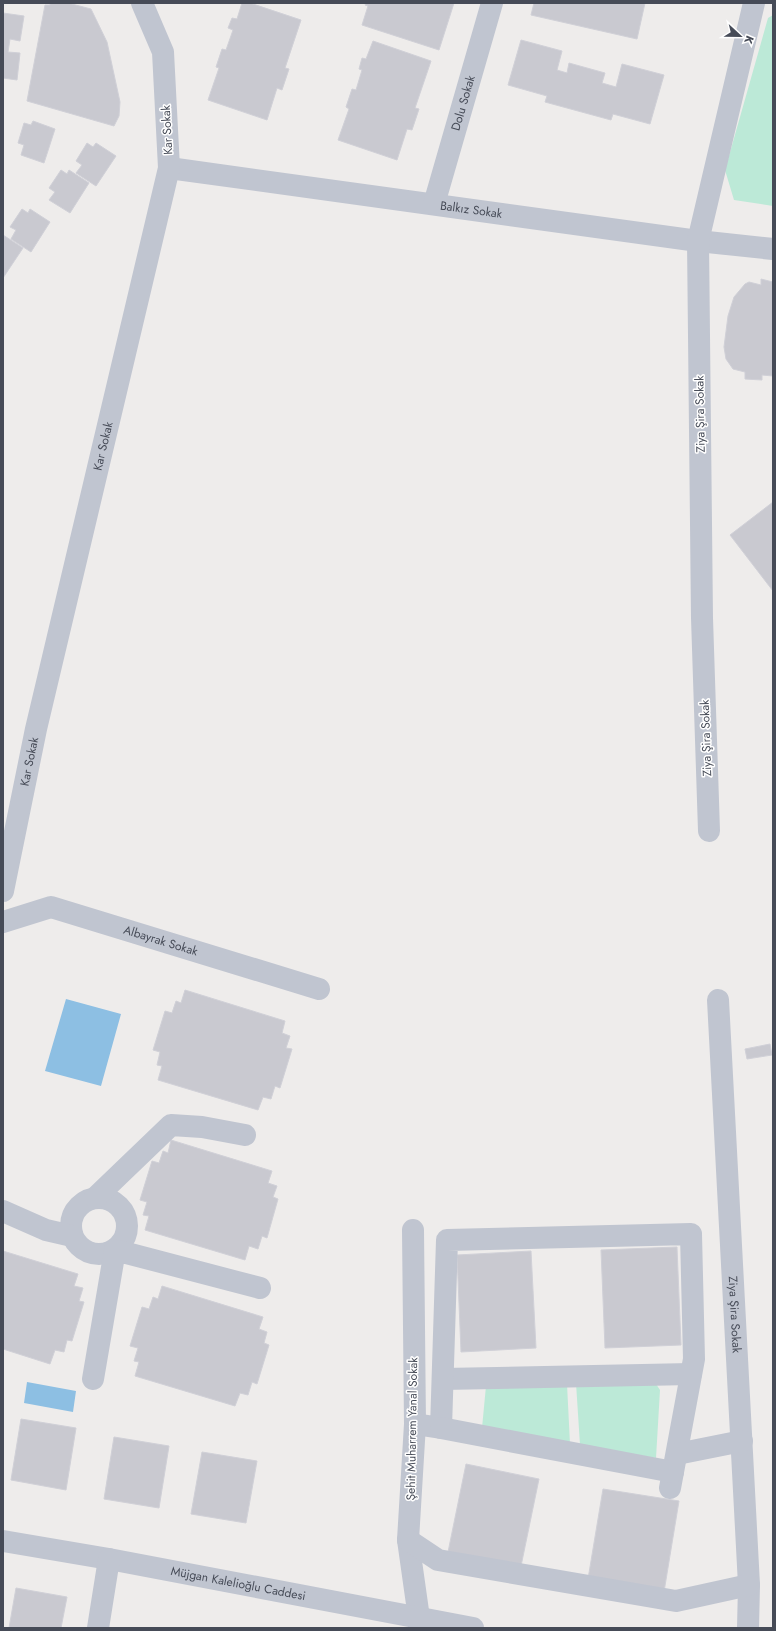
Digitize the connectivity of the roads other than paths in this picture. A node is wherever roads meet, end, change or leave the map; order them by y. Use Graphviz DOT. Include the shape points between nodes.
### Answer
graph roads {
  1 [pos="142,3"];
  2 [pos="492,3"];
  3 [pos="754,3"];
  4 [pos="169,168"];
  5 [pos="434,204"];
  6 [pos="698,241"];
  7 [pos="773,249"];
  8 [pos="709,831"];
  9 [pos="3,891"];
  10 [pos="3,922"];
  11 [pos="319,989"];
  12 [pos="718,1000"];
  13 [pos="245,1135"];
  14 [pos="95,1198"];
  15 [pos="3,1211"];
  16 [pos="413,1230"];
  17 [pos="72,1236"];
  18 [pos="115,1250"];
  19 [pos="260,1288"];
  20 [pos="691,1374"];
  21 [pos="93,1379"];
  22 [pos="443,1379"];
  23 [pos="415,1424"];
  24 [pos="441,1428"];
  25 [pos="742,1441"];
  26 [pos="674,1471"];
  27 [pos="408,1540"];
  28 [pos="3,1541"];
  29 [pos="109,1559"];
  30 [pos="749,1585"];
  31 [pos="419,1623"];
  32 [pos="98,1628"];
  33 [pos="473,1628"];
  34 [pos="748,1628"];
  1 -- 4 [label="street, Kar Sokak" via="163,52"];
  2 -- 5 [label="street, Dolu Sokak"];
  3 -- 6 [label="street, Ziya Şira Sokak"];
  4 -- 5 [label="street, Balkız Sokak"];
  4 -- 9 [label="street, Kar Sokak" via="36,728"];
  5 -- 6 [label="street, Balkız Sokak"];
  6 -- 7 [label="street, Balkız Sokak"];
  6 -- 8 [label="street, Ziya Şira Sokak" via="702,618"];
  10 -- 11 [label="street, Albayrak Sokak" via="51,908"];
  12 -- 25 [label="street, Ziya Şira Sokak"];
  13 -- 14 [label="street" via="202,1127 171,1125"];
  14 -- 17 [label="street" via="83,1203 74,1214"];
  14 -- 18 [label="street" via="115,1203 126,1219 127,1233"];
  15 -- 17 [label="street" via="46,1230"];
  16 -- 23 [label="street, Şehit Muharrem Yanal Sokak"];
  17 -- 18 [label="street" via="78,1245 89,1253 103,1255"];
  18 -- 19 [label="street"];
  18 -- 21 [label="street"];
  20 -- 22 [label="street"];
  20 -- 22 [label="street" via="694,1359 691,1234 675,1234 447,1240"];
  20 -- 26 [label="street"];
  22 -- 24 [label="street"];
  23 -- 24 [label="street"];
  23 -- 27 [label="street, Şehit Muharrem Yanal Sokak"];
  24 -- 26 [label="street"];
  25 -- 26 [label="street"];
  25 -- 30 [label="street, Ziya Şira Sokak"];
  27 -- 30 [label="street" via="438,1560 676,1601"];
  27 -- 31 [label="street, Şehit Muharrem Yanal Sokak"];
  28 -- 29 [label="street, Müjgan Kalelioğlu Caddesi"];
  29 -- 31 [label="street, Müjgan Kalelioğlu Caddesi"];
  29 -- 32 [label="street"];
  30 -- 34 [label="street, Ziya Şira Sokak"];
  31 -- 33 [label="street, Müjgan Kalelioğlu Caddesi"];
}
